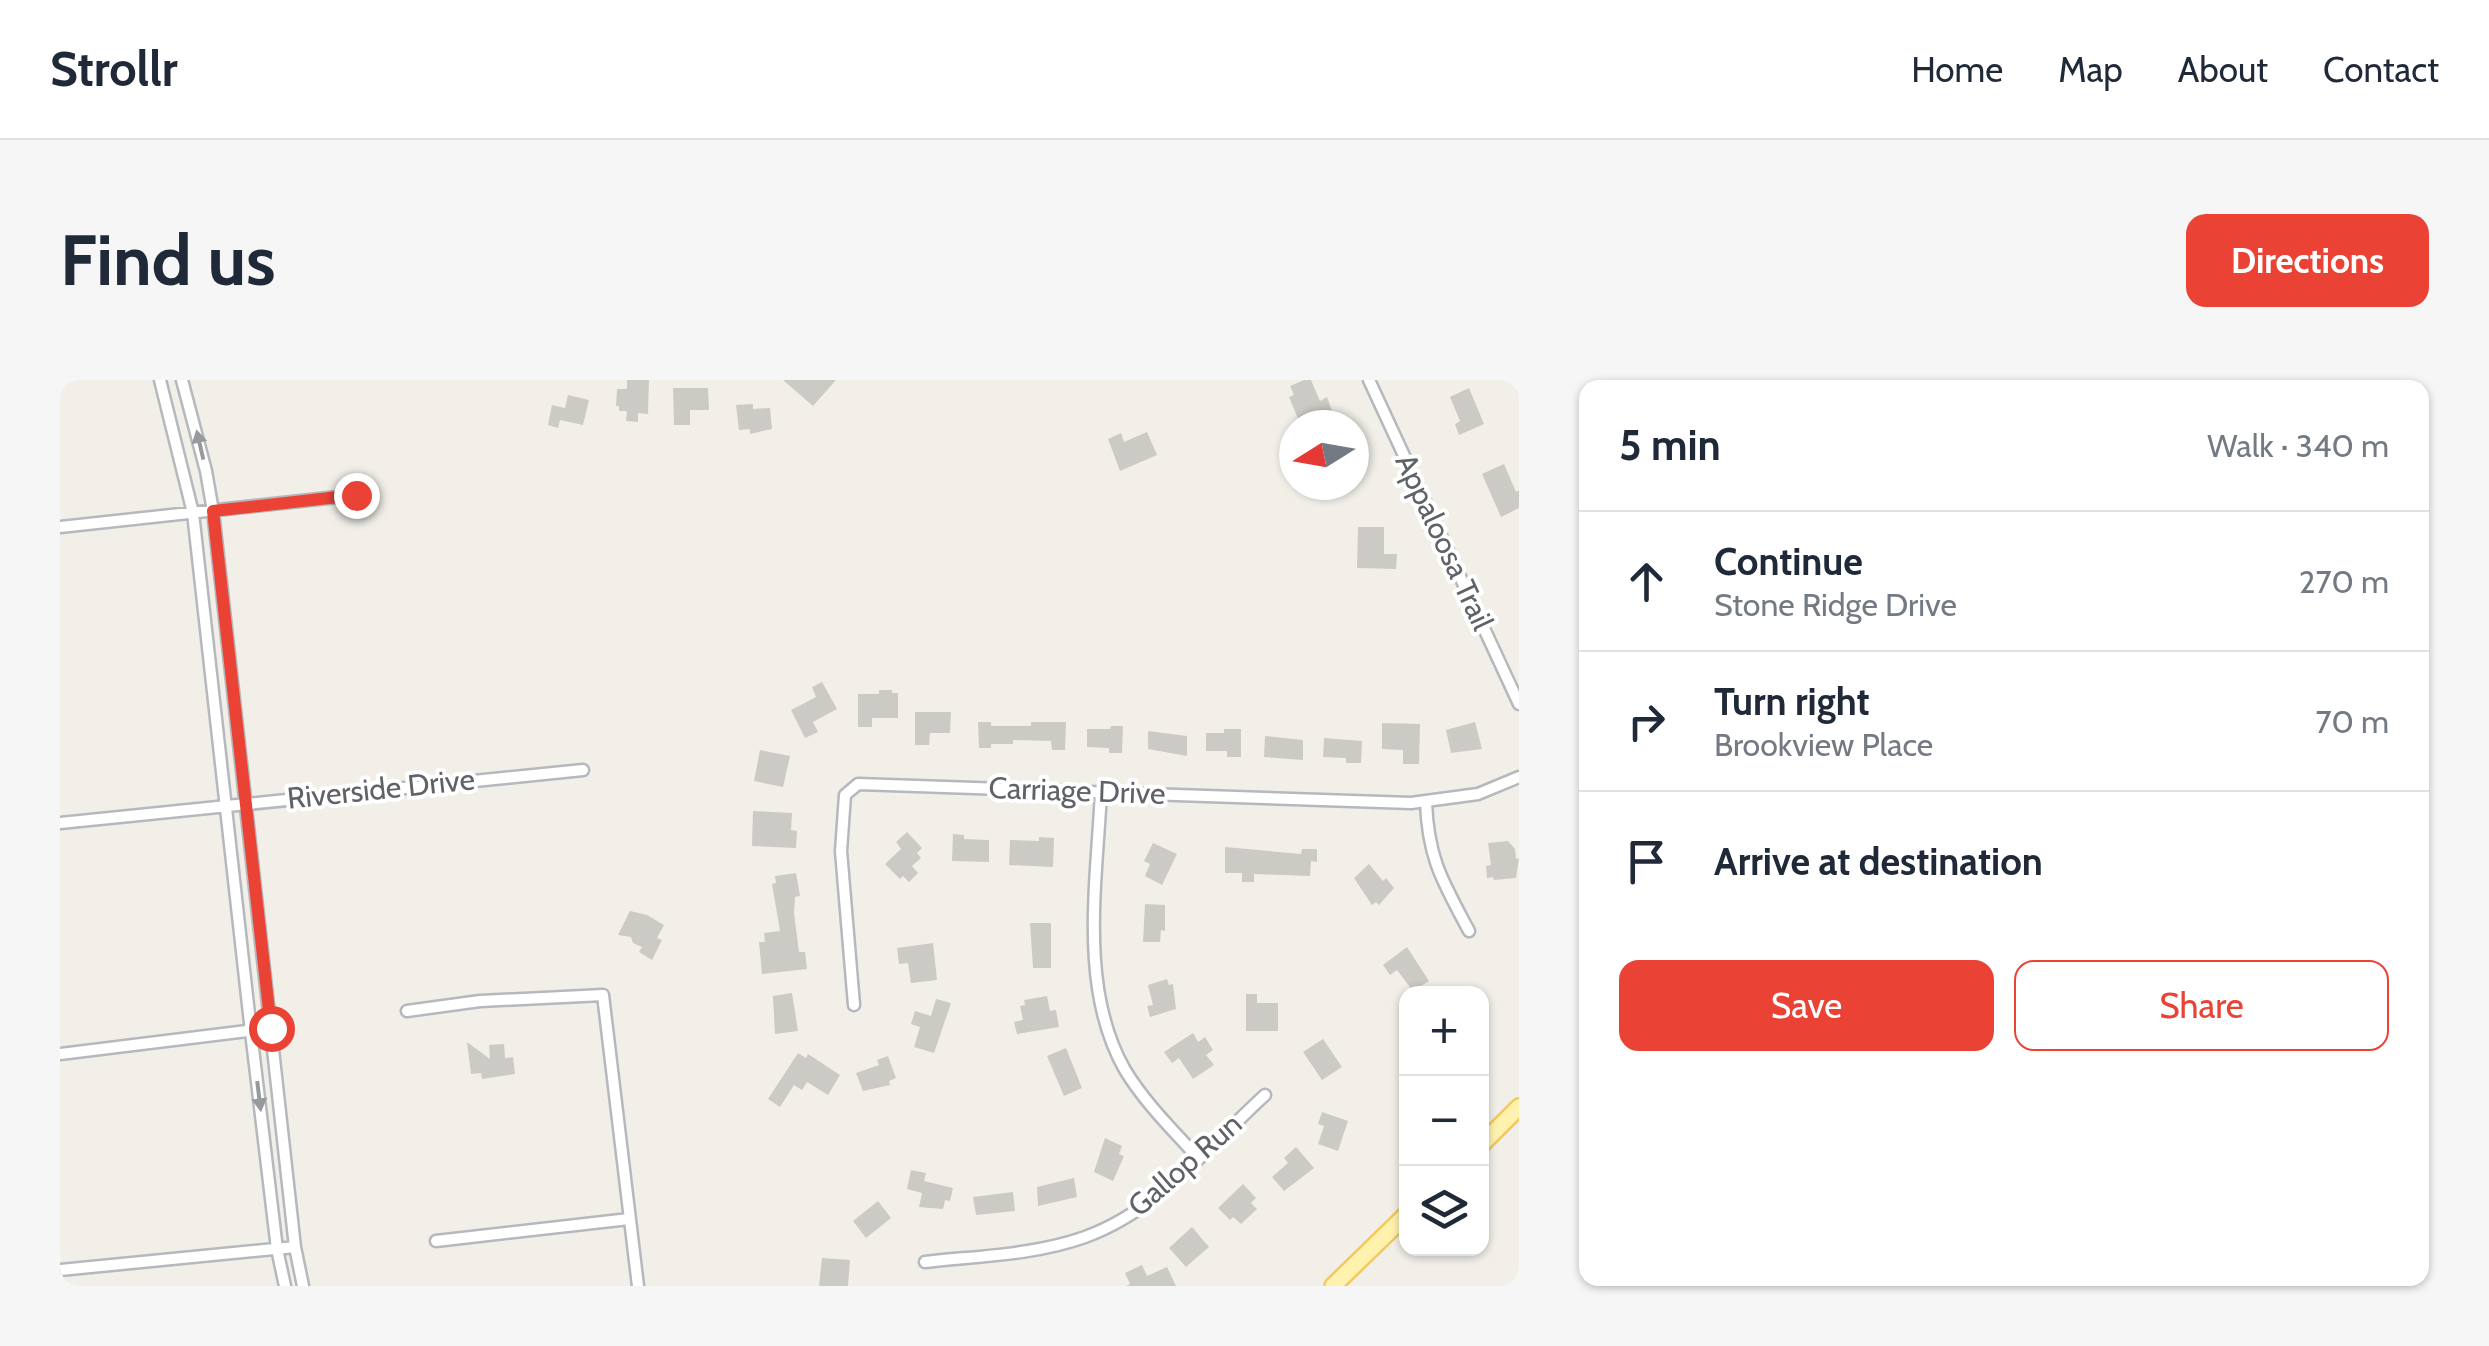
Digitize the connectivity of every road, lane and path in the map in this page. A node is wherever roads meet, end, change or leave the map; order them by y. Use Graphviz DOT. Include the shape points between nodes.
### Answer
graph roads {
  1 [pos="160,380"];
  2 [pos="182,380"];
  3 [pos="1369,380"];
  4 [pos="356,495"];
  5 [pos="213,511"];
  6 [pos="194,512"];
  7 [pos="60,527"];
  8 [pos="1519,704"];
  9 [pos="583,770"];
  10 [pos="1519,777"];
  11 [pos="1101,792"];
  12 [pos="246,802"];
  13 [pos="1426,802"];
  14 [pos="228,804"];
  15 [pos="60,823"];
  16 [pos="1469,931"];
  17 [pos="854,1005"];
  18 [pos="406,1011"];
  19 [pos="271,1028"];
  20 [pos="251,1032"];
  21 [pos="60,1054"];
  22 [pos="1265,1096"];
  23 [pos="1519,1108"];
  24 [pos="1489,1137"];
  25 [pos="1198,1158"];
  26 [pos="630,1218"];
  27 [pos="1399,1223"];
  28 [pos="436,1240"];
  29 [pos="295,1247"];
  30 [pos="277,1249"];
  31 [pos="926,1262"];
  32 [pos="60,1270"];
  33 [pos="285,1286"];
  34 [pos="303,1286"];
  35 [pos="638,1286"];
  36 [pos="1333,1286"];
  1 -- 6 [label="street"];
  5 -- 2 [label="street, one-way"];
  3 -- 8 [label="street, Appaloosa Trail"];
  4 -- 5 [label="street"];
  5 -- 6 [label="street"];
  5 -- 12 [label="street"];
  6 -- 7 [label="street"];
  6 -- 14 [label="street"];
  9 -- 12 [label="street, Riverside Drive"];
  10 -- 13 [label="street, Carriage Drive" via="1478,794"];
  11 -- 13 [label="street, Carriage Drive"];
  11 -- 17 [label="street, Carriage Drive" via="878,782 850,788 841,851"];
  11 -- 25 [label="street" via="1096,964 1105,1022 1134,1082"];
  12 -- 14 [label="street, Riverside Drive"];
  12 -- 19 [label="street"];
  13 -- 16 [label="street" via="1432,859"];
  14 -- 15 [label="street, Riverside Drive"];
  14 -- 20 [label="street"];
  18 -- 26 [label="street" via="602,995"];
  19 -- 20 [label="street"];
  19 -- 29 [label="street"];
  20 -- 21 [label="street"];
  20 -- 30 [label="street, one-way"];
  22 -- 25 [label="street, Gallop Run"];
  23 -- 24 [label="main road"];
  25 -- 31 [label="street, Gallop Run" via="1127,1218 1083,1238"];
  26 -- 28 [label="street"];
  26 -- 35 [label="street"];
  27 -- 36 [label="main road"];
  29 -- 30 [label="street"];
  29 -- 34 [label="street"];
  30 -- 32 [label="street"];
  30 -- 33 [label="street"];
}
